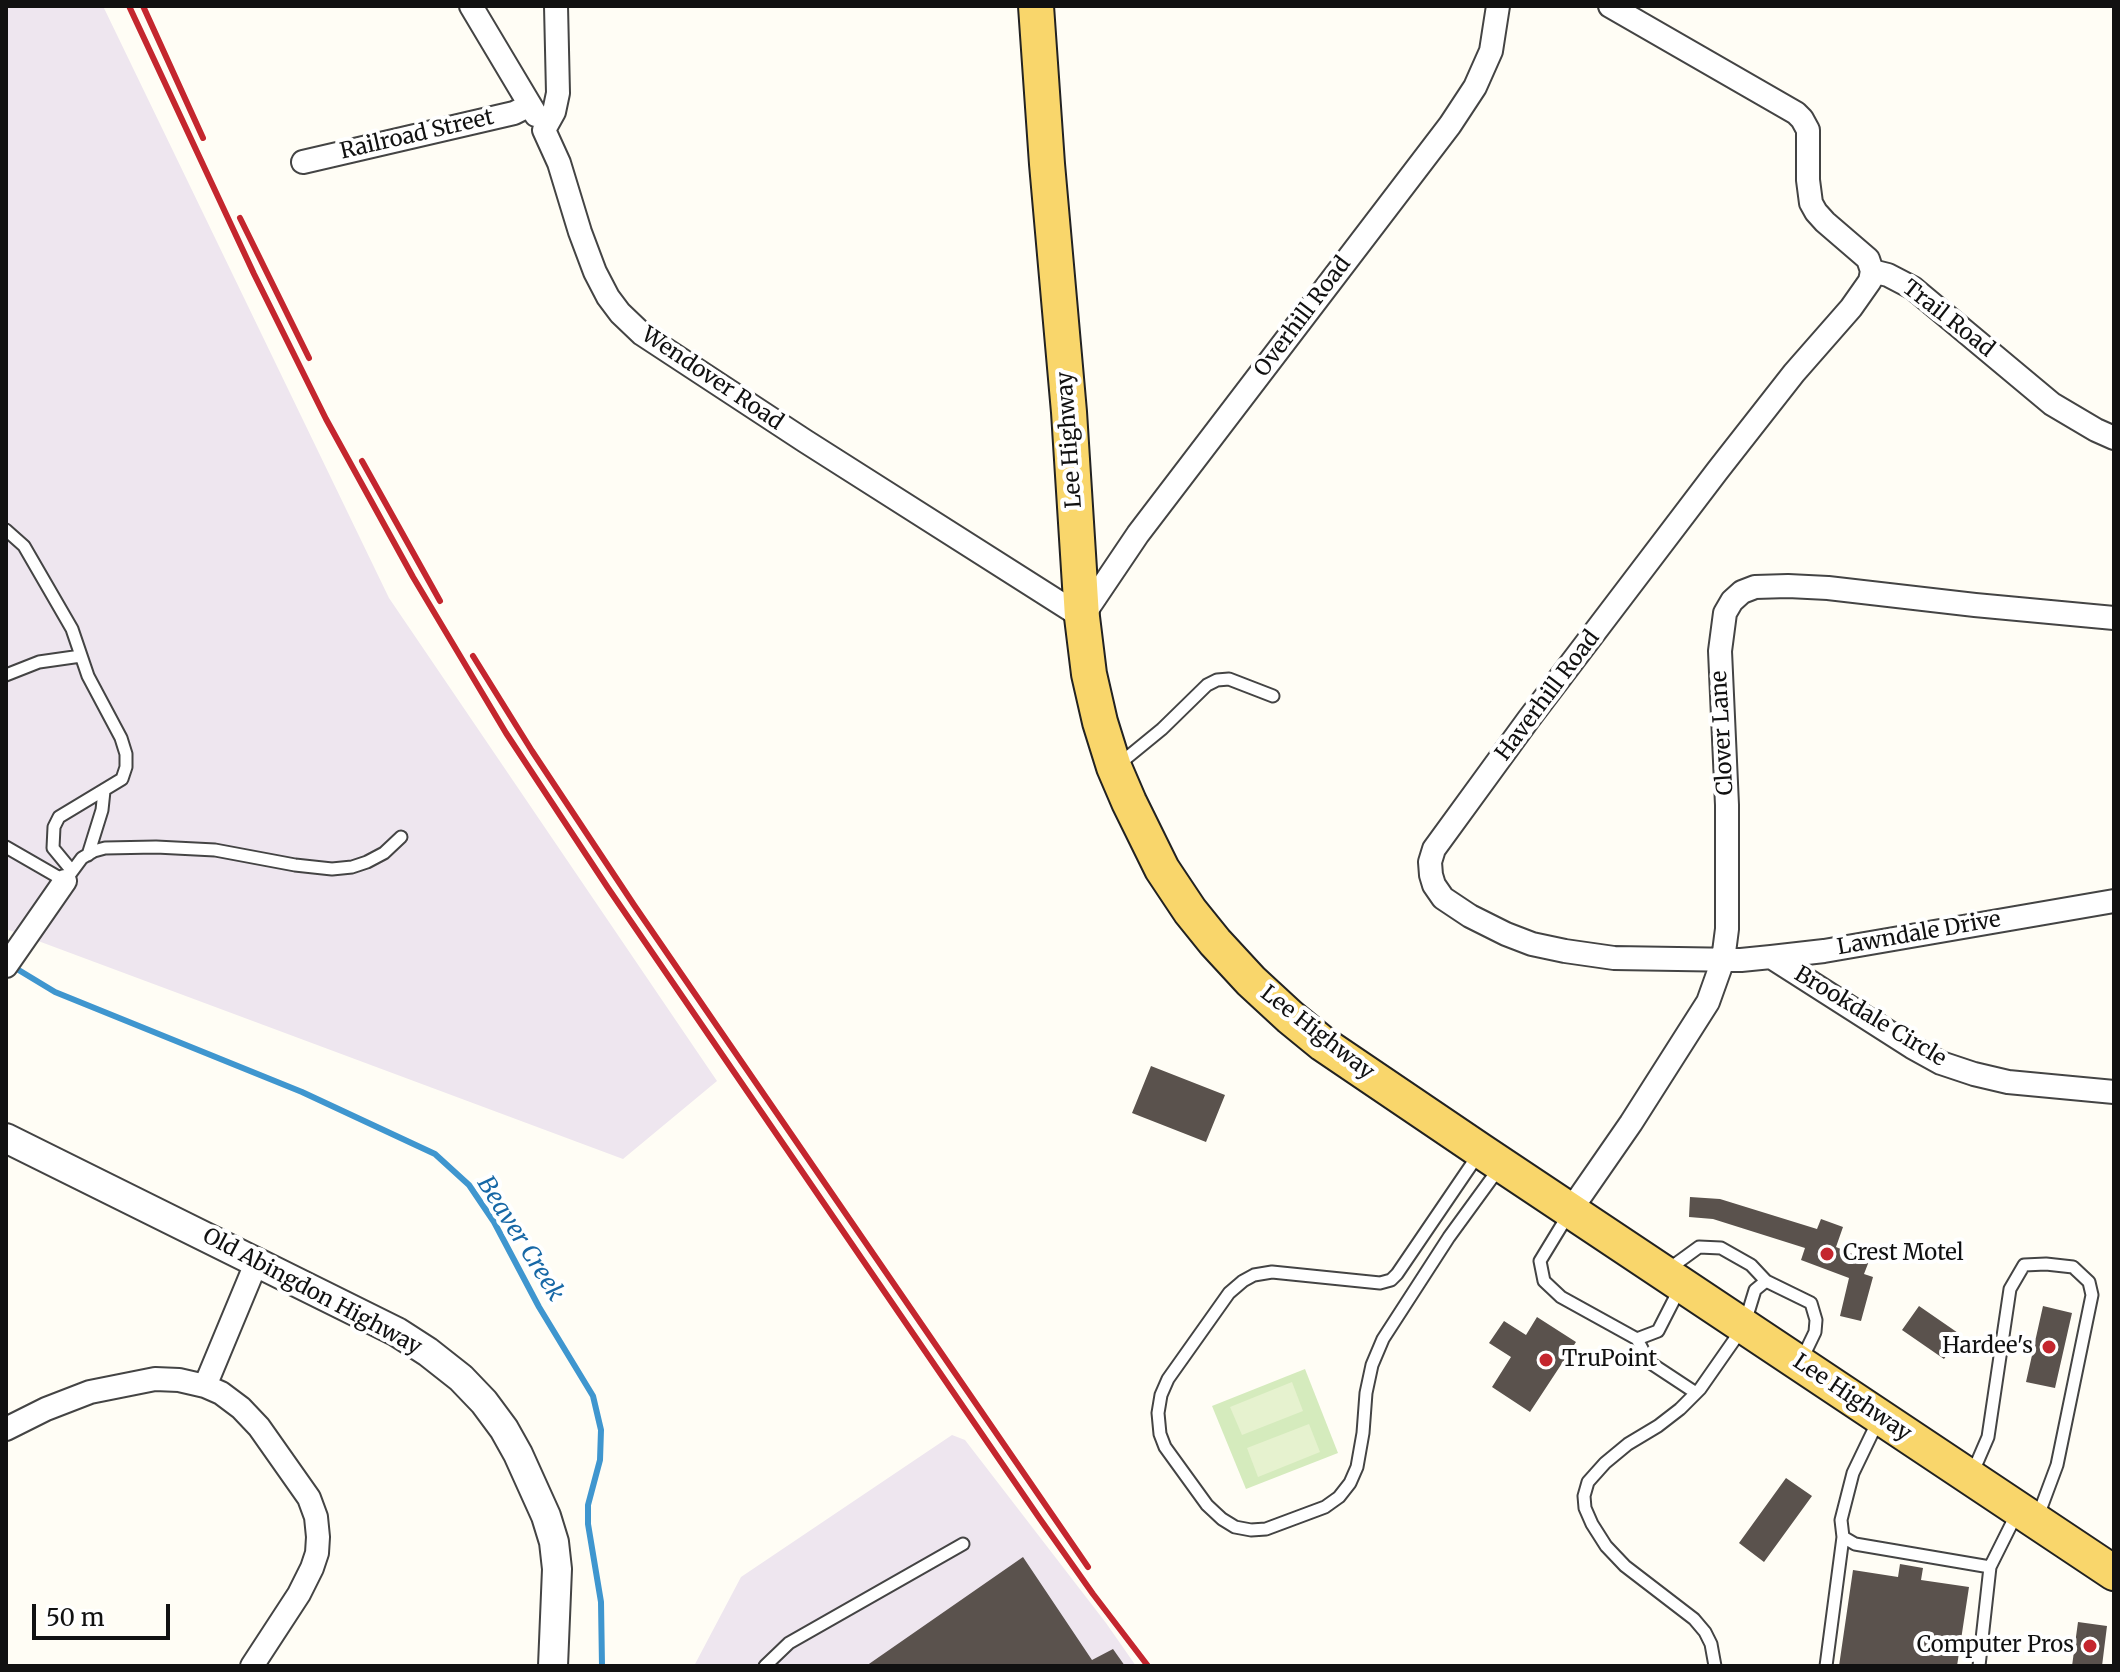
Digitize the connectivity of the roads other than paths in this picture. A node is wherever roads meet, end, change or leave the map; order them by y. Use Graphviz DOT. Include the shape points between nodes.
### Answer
graph roads {
  1 [pos="471,6"];
  2 [pos="556,6"];
  3 [pos="1036,6"];
  4 [pos="1498,6"];
  5 [pos="1610,6"];
  6 [pos="530,105"];
  7 [pos="544,130"];
  8 [pos="303,162"];
  9 [pos="1872,271"];
  10 [pos="2114,438"];
  11 [pos="6,530"];
  12 [pos="1082,617"];
  13 [pos="2114,618"];
  14 [pos="81,656"];
  15 [pos="6,675"];
  16 [pos="1273,696"];
  17 [pos="1114,767"];
  18 [pos="104,791"];
  19 [pos="401,837"];
  20 [pos="6,847"];
  21 [pos="88,855"];
  22 [pos="69,876"];
  23 [pos="2114,901"];
  24 [pos="1771,957"];
  25 [pos="1723,960"];
  26 [pos="6,966"];
  27 [pos="2114,1092"];
  28 [pos="6,1138"];
  29 [pos="1491,1158"];
  30 [pos="1570,1211"];
  31 [pos="257,1261"];
  32 [pos="1673,1278"];
  33 [pos="1766,1281"];
  34 [pos="1744,1326"];
  35 [pos="1637,1339"];
  36 [pos="1800,1363"];
  37 [pos="205,1386"];
  38 [pos="1696,1393"];
  39 [pos="1880,1416"];
  40 [pos="6,1429"];
  41 [pos="1971,1477"];
  42 [pos="2027,1515"];
  43 [pos="1843,1537"];
  44 [pos="963,1544"];
  45 [pos="1990,1567"];
  46 [pos="2114,1573"];
  47 [pos="252,1666"];
  48 [pos="553,1666"];
  49 [pos="765,1666"];
  50 [pos="1715,1666"];
  51 [pos="1826,1666"];
  52 [pos="1979,1666"];
  1 -- 6 [label="street, Wendover Road"];
  2 -- 7 [label="street" via="558,93"];
  3 -- 12 [label="main road, Lee Highway"];
  4 -- 12 [label="street, Overhill Road" via="1491,51 1450,125 1138,534"];
  5 -- 9 [label="street, Trail Road" via="1796,113 1808,130 1811,203 1868,259"];
  6 -- 7 [label="street, Wendover Road"];
  6 -- 8 [label="street, Railroad Street"];
  7 -- 12 [label="street, Wendover Road" via="595,272 620,313 642,334"];
  9 -- 10 [label="street, Trail Road" via="1913,288 2052,404"];
  9 -- 25 [label="street, Haverhill Road" via="1851,308 1794,373 1528,720 1434,849 1430,862 1434,885 1443,898 1532,944 1614,958"];
  11 -- 14 [label="lane" via="24,546 72,629"];
  12 -- 17 [label="main road, Lee Highway" via="1089,674"];
  13 -- 25 [label="street, Clover Lane" via="1828,588 1755,587 1742,592 1725,613 1720,651 1727,820"];
  14 -- 15 [label="lane" via="39,662"];
  14 -- 18 [label="lane" via="126,754 122,779"];
  16 -- 17 [label="lane" via="1229,679 1217,680"];
  17 -- 29 [label="main road, Lee Highway" via="1162,869 1190,911 1251,981 1323,1044"];
  18 -- 21 [label="lane"];
  18 -- 22 [label="lane" via="59,817 54,827 53,848"];
  19 -- 21 [label="lane" via="367,862 332,869 215,850 105,848"];
  20 -- 22 [label="lane"];
  21 -- 22 [label="lane"];
  22 -- 26 [label="street"];
  23 -- 24 [label="street, Lawndale Drive"];
  24 -- 25 [label="street, Lawndale Drive"];
  24 -- 27 [label="street, Brookdale Circle" via="1941,1063 2008,1082"];
  25 -- 30 [label="street, Clover Lane" via="1708,1002"];
  28 -- 31 [label="street, Old Abingdon Highway"];
  29 -- 29 [label="lane" via="1391,1280 1272,1272 1254,1275 1229,1293 1168,1379 1158,1413 1165,1447 1222,1519 1235,1527 1266,1529 1325,1507 1345,1490 1357,1467 1366,1393 1383,1339 1449,1237"];
  29 -- 30 [label="main road, Lee Highway"];
  30 -- 32 [label="main road, Lee Highway"];
  30 -- 35 [label="lane" via="1540,1261 1544,1281 1561,1297"];
  31 -- 37 [label="street"];
  31 -- 48 [label="street, Old Abingdon Highway" via="428,1352 484,1402 504,1429 554,1542"];
  32 -- 33 [label="lane" via="1699,1247 1721,1248 1751,1265"];
  32 -- 34 [label="main road, Lee Highway"];
  32 -- 35 [label="lane" via="1658,1331"];
  33 -- 34 [label="lane" via="1755,1290"];
  33 -- 36 [label="lane" via="1811,1303 1815,1332"];
  34 -- 36 [label="main road, Lee Highway"];
  34 -- 38 [label="lane"];
  35 -- 38 [label="lane" via="1649,1362"];
  36 -- 39 [label="main road, Lee Highway"];
  37 -- 40 [label="street" via="155,1379 131,1383 90,1392"];
  37 -- 47 [label="street" via="241,1408 259,1427 297,1479 316,1517 312,1568"];
  38 -- 50 [label="lane" via="1605,1463 1588,1482 1584,1496 1606,1546 1694,1619 1711,1644"];
  39 -- 41 [label="main road, Lee Highway"];
  39 -- 43 [label="lane" via="1853,1473 1841,1520"];
  41 -- 42 [label="main road, Lee Highway"];
  41 -- 42 [label="lane" via="1988,1437 2010,1289 2024,1265 2073,1267 2089,1282 2092,1295 2057,1465"];
  42 -- 45 [label="lane"];
  42 -- 46 [label="main road, Lee Highway"];
  43 -- 45 [label="lane" via="1855,1544"];
  43 -- 51 [label="lane"];
  44 -- 49 [label="lane" via="789,1643"];
  45 -- 52 [label="lane"];
}
